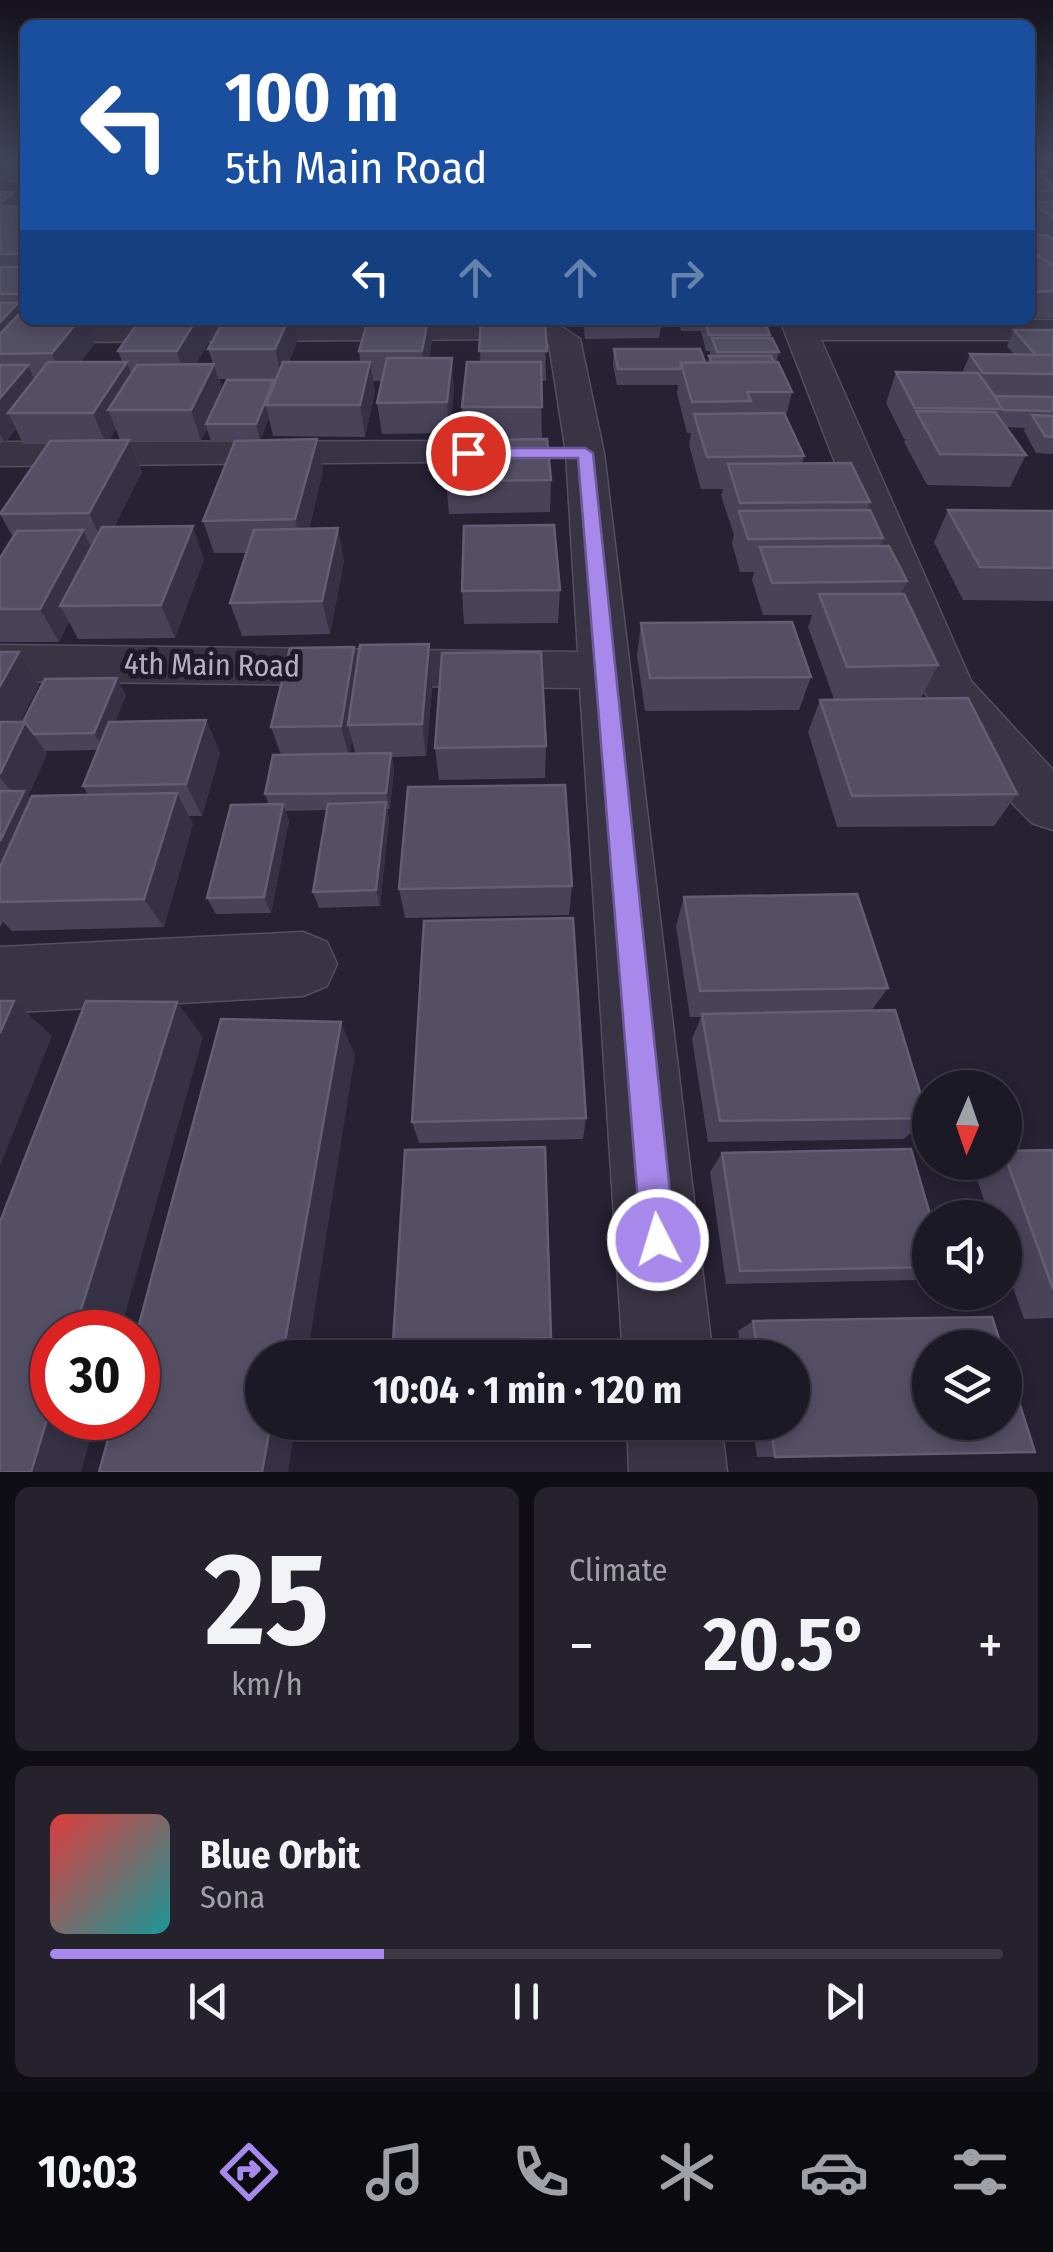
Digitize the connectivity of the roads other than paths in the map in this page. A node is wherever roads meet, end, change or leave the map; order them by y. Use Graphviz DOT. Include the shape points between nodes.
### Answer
graph roads {
  1 [pos="798,326"];
  2 [pos="1053,330"];
  3 [pos="49,332"];
  4 [pos="585,453"];
  5 [pos="0,454"];
  6 [pos="0,663"];
  7 [pos="605,670"];
  8 [pos="1053,806"];
  9 [pos="303,964"];
  10 [pos="0,980"];
  11 [pos="666,1340"];
  12 [pos="675,1440"];
  13 [pos="678,1472"];
  1 -- 2 [label="street"];
  1 -- 8 [label="street" via="949,690"];
  3 -- 4 [label="street" via="545,330 564,339"];
  4 -- 5 [label="street"];
  4 -- 7 [label="street"];
  6 -- 7 [label="street, 4th Main Road"];
  7 -- 11 [label="street"];
  9 -- 10 [label="street"];
  12 -- 13 [label="street"];
}
